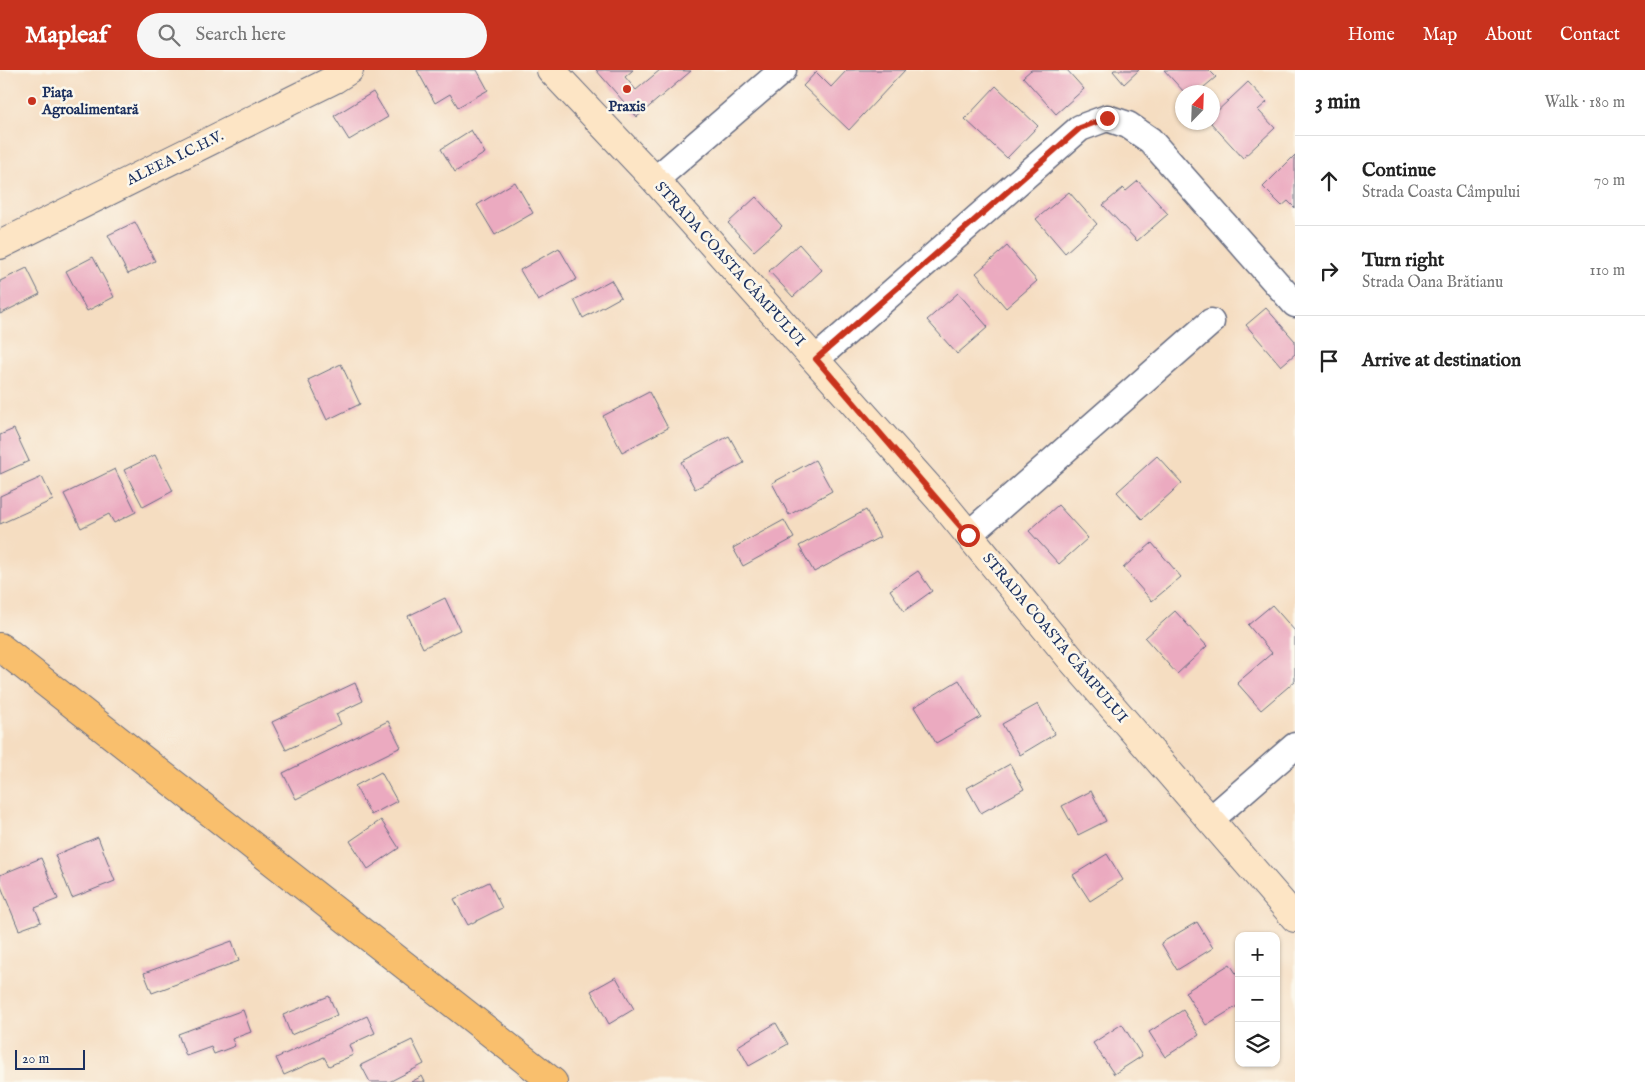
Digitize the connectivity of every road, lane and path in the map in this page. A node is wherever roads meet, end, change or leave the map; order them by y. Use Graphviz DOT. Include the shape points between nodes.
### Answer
graph roads {
  1 [pos="349,70"];
  2 [pos="551,70"];
  3 [pos="784,70"];
  4 [pos="655,180"];
  5 [pos="0,245"];
  6 [pos="1295,304"];
  7 [pos="1211,322"];
  8 [pos="816,359"];
  9 [pos="968,535"];
  10 [pos="0,647"];
  11 [pos="1295,746"];
  12 [pos="1210,820"];
  13 [pos="1295,918"];
  14 [pos="553,1082"];
  1 -- 5 [label="street, ALEEA I.C.H.V."];
  2 -- 4 [label="street, STRADA COASTA CÂMPULUI"];
  3 -- 4 [label="street"];
  4 -- 8 [label="street, STRADA COASTA CÂMPULUI"];
  6 -- 8 [label="street" via="1150,140 1128,125 1107,118 1080,128"];
  7 -- 9 [label="street"];
  8 -- 9 [label="street, STRADA COASTA CÂMPULUI"];
  9 -- 12 [label="street, STRADA COASTA CÂMPULUI"];
  10 -- 14 [label="main road"];
  11 -- 12 [label="street"];
  12 -- 13 [label="street, STRADA COASTA CÂMPULUI"];
}
